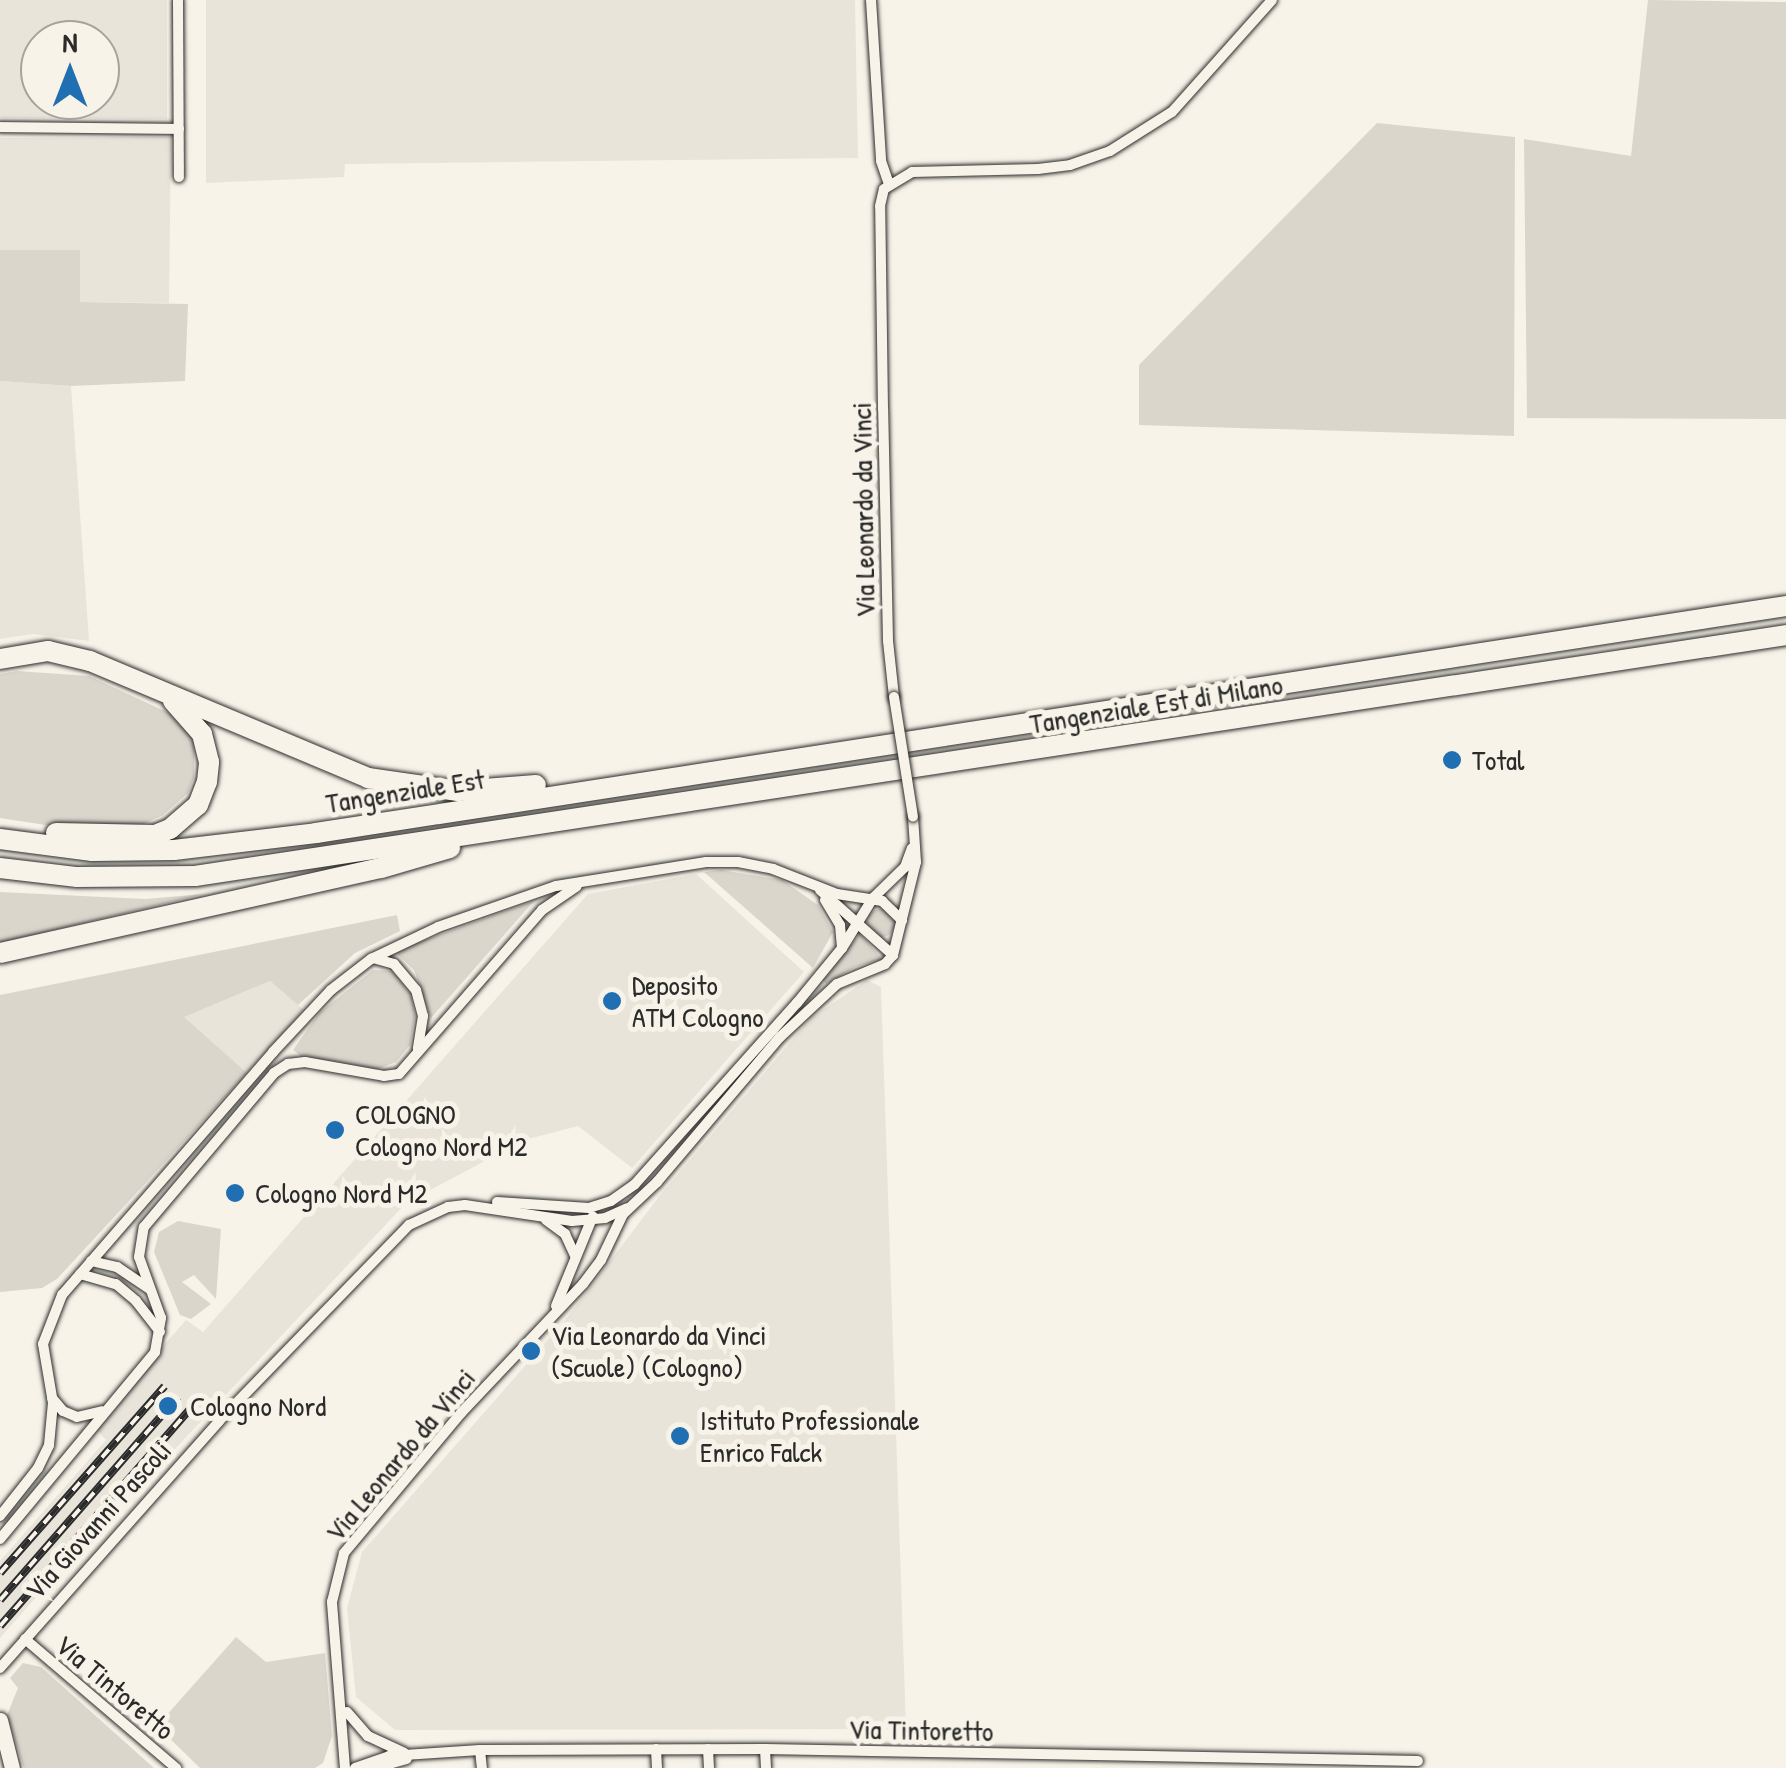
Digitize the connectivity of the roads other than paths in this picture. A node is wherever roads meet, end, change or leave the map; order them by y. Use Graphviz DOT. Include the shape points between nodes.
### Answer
graph roads {
  1 [pos="178,0"];
  2 [pos="871,0"];
  3 [pos="1272,0"];
  4 [pos="0,127"];
  5 [pos="179,129"];
  6 [pos="179,177"];
  7 [pos="890,184"];
  8 [pos="1786,595"];
  9 [pos="1786,606"];
  10 [pos="1690,622"];
  11 [pos="1786,635"];
  12 [pos="0,659"];
  13 [pos="164,693"];
  14 [pos="817,755"];
  15 [pos="534,824"];
  16 [pos="0,827"];
  17 [pos="915,837"];
  18 [pos="0,838"];
  19 [pos="0,868"];
  20 [pos="592,880"];
  21 [pos="815,886"];
  22 [pos="873,898"];
  23 [pos="902,920"];
  24 [pos="858,924"];
  25 [pos="842,948"];
  26 [pos="0,954"];
  27 [pos="892,955"];
  28 [pos="370,959"];
  29 [pos="404,1071"];
  30 [pos="604,1204"];
  31 [pos="448,1207"];
  32 [pos="628,1207"];
  33 [pos="576,1208"];
  34 [pos="540,1217"];
  35 [pos="593,1219"];
  36 [pos="608,1244"];
  37 [pos="576,1257"];
  38 [pos="91,1261"];
  39 [pos="80,1274"];
  40 [pos="151,1289"];
  41 [pos="554,1312"];
  42 [pos="160,1332"];
  43 [pos="52,1397"];
  44 [pos="104,1410"];
  45 [pos="1,1513"];
  46 [pos="0,1540"];
  47 [pos="25,1640"];
  48 [pos="0,1668"];
  49 [pos="343,1704"];
  50 [pos="1,1722"];
  51 [pos="708,1749"];
  52 [pos="765,1749"];
  53 [pos="480,1750"];
  54 [pos="656,1750"];
  55 [pos="423,1755"];
  56 [pos="410,1756"];
  57 [pos="1418,1761"];
  58 [pos="12,1768"];
  59 [pos="176,1768"];
  60 [pos="345,1768"];
  61 [pos="355,1768"];
  62 [pos="375,1768"];
  63 [pos="482,1768"];
  64 [pos="657,1768"];
  65 [pos="710,1768"];
  66 [pos="766,1768"];
  1 -- 5 [label="street"];
  2 -- 7 [label="street" via="881,160"];
  3 -- 7 [label="street" via="1172,112 1110,151 1060,167 919,172"];
  4 -- 5 [label="street"];
  5 -- 6 [label="street"];
  7 -- 17 [label="street, Via Leonardo da Vinci, bridge" via="880,214 888,641"];
  8 -- 10 [label="highway"];
  9 -- 10 [label="highway, Tangenziale Est di Milano"];
  10 -- 14 [label="highway, Tangenziale Est di Milano"];
  11 -- 15 [label="highway, Tangenziale Est di Milano"];
  12 -- 13 [label="highway" via="62,653"];
  13 -- 14 [label="highway" via="368,778 428,789 498,790"];
  13 -- 16 [label="highway" via="202,734 209,762 207,782 187,817 155,835 136,837"];
  14 -- 18 [label="highway, Tangenziale Est" via="174,850 92,851"];
  15 -- 19 [label="highway, Tangenziale Est" via="168,879"];
  15 -- 26 [label="highway" via="380,868"];
  17 -- 22 [label="street, Via Leonardo da Vinci" via="906,867"];
  17 -- 23 [label="street, Via Leonardo da Vinci"];
  20 -- 21 [label="street" via="738,862"];
  20 -- 28 [label="street" via="456,920"];
  20 -- 29 [label="street" via="542,910"];
  21 -- 22 [label="street"];
  21 -- 24 [label="street"];
  21 -- 25 [label="street" via="840,925"];
  22 -- 23 [label="street" via="894,907"];
  22 -- 24 [label="street, Via Leonardo da Vinci"];
  23 -- 27 [label="street, Via Leonardo da Vinci"];
  24 -- 25 [label="street, Via Leonardo da Vinci"];
  24 -- 27 [label="street"];
  25 -- 30 [label="street, Via Leonardo da Vinci" via="635,1184"];
  27 -- 32 [label="street, Via Leonardo da Vinci" via="816,999"];
  28 -- 29 [label="street" via="400,969 421,1002 421,1039"];
  28 -- 38 [label="street" via="273,1052"];
  29 -- 40 [label="street" via="384,1076 304,1062 277,1070 148,1219 138,1250"];
  30 -- 33 [label="street, Via Leonardo da Vinci"];
  30 -- 35 [label="street, Via Leonardo da Vinci"];
  31 -- 33 [label="street, Via Leonardo da Vinci" via="480,1201"];
  31 -- 34 [label="street" via="482,1205"];
  31 -- 47 [label="street, Via Giovanni Pascoli" via="392,1240"];
  32 -- 35 [label="street"];
  32 -- 36 [label="street, Via Leonardo da Vinci"];
  33 -- 35 [label="street, Via Leonardo da Vinci"];
  34 -- 35 [label="street"];
  34 -- 37 [label="street" via="565,1234"];
  35 -- 36 [label="street" via="606,1230"];
  35 -- 37 [label="street, Via Leonardo da Vinci"];
  36 -- 41 [label="street, Via Leonardo da Vinci" via="583,1284"];
  37 -- 41 [label="street, Via Leonardo da Vinci"];
  38 -- 39 [label="street"];
  38 -- 40 [label="street" via="117,1267"];
  39 -- 42 [label="street" via="116,1284"];
  39 -- 43 [label="street" via="46,1331"];
  40 -- 42 [label="street"];
  41 -- 49 [label="street, Via Leonardo da Vinci" via="344,1553 332,1602"];
  42 -- 44 [label="street" via="152,1357"];
  43 -- 44 [label="street" via="63,1412 77,1416"];
  43 -- 45 [label="street" via="46,1454"];
  44 -- 46 [label="street"];
  47 -- 48 [label="street, Via Giovanni Pascoli"];
  47 -- 59 [label="street, Via Tintoretto"];
  49 -- 56 [label="street" via="368,1736"];
  49 -- 60 [label="street, Via Leonardo da Vinci"];
  50 -- 58 [label="street"];
  51 -- 52 [label="street, Via Tintoretto"];
  51 -- 54 [label="street, Via Tintoretto"];
  51 -- 65 [label="street"];
  52 -- 57 [label="street, Via Tintoretto"];
  52 -- 66 [label="street"];
  53 -- 54 [label="street, Via Tintoretto"];
  53 -- 55 [label="street, Via Tintoretto"];
  53 -- 63 [label="street"];
  54 -- 64 [label="street"];
  55 -- 56 [label="street, Via Tintoretto"];
  55 -- 62 [label="street, Via Tintoretto"];
  56 -- 61 [label="street, Via Tintoretto"];
}
